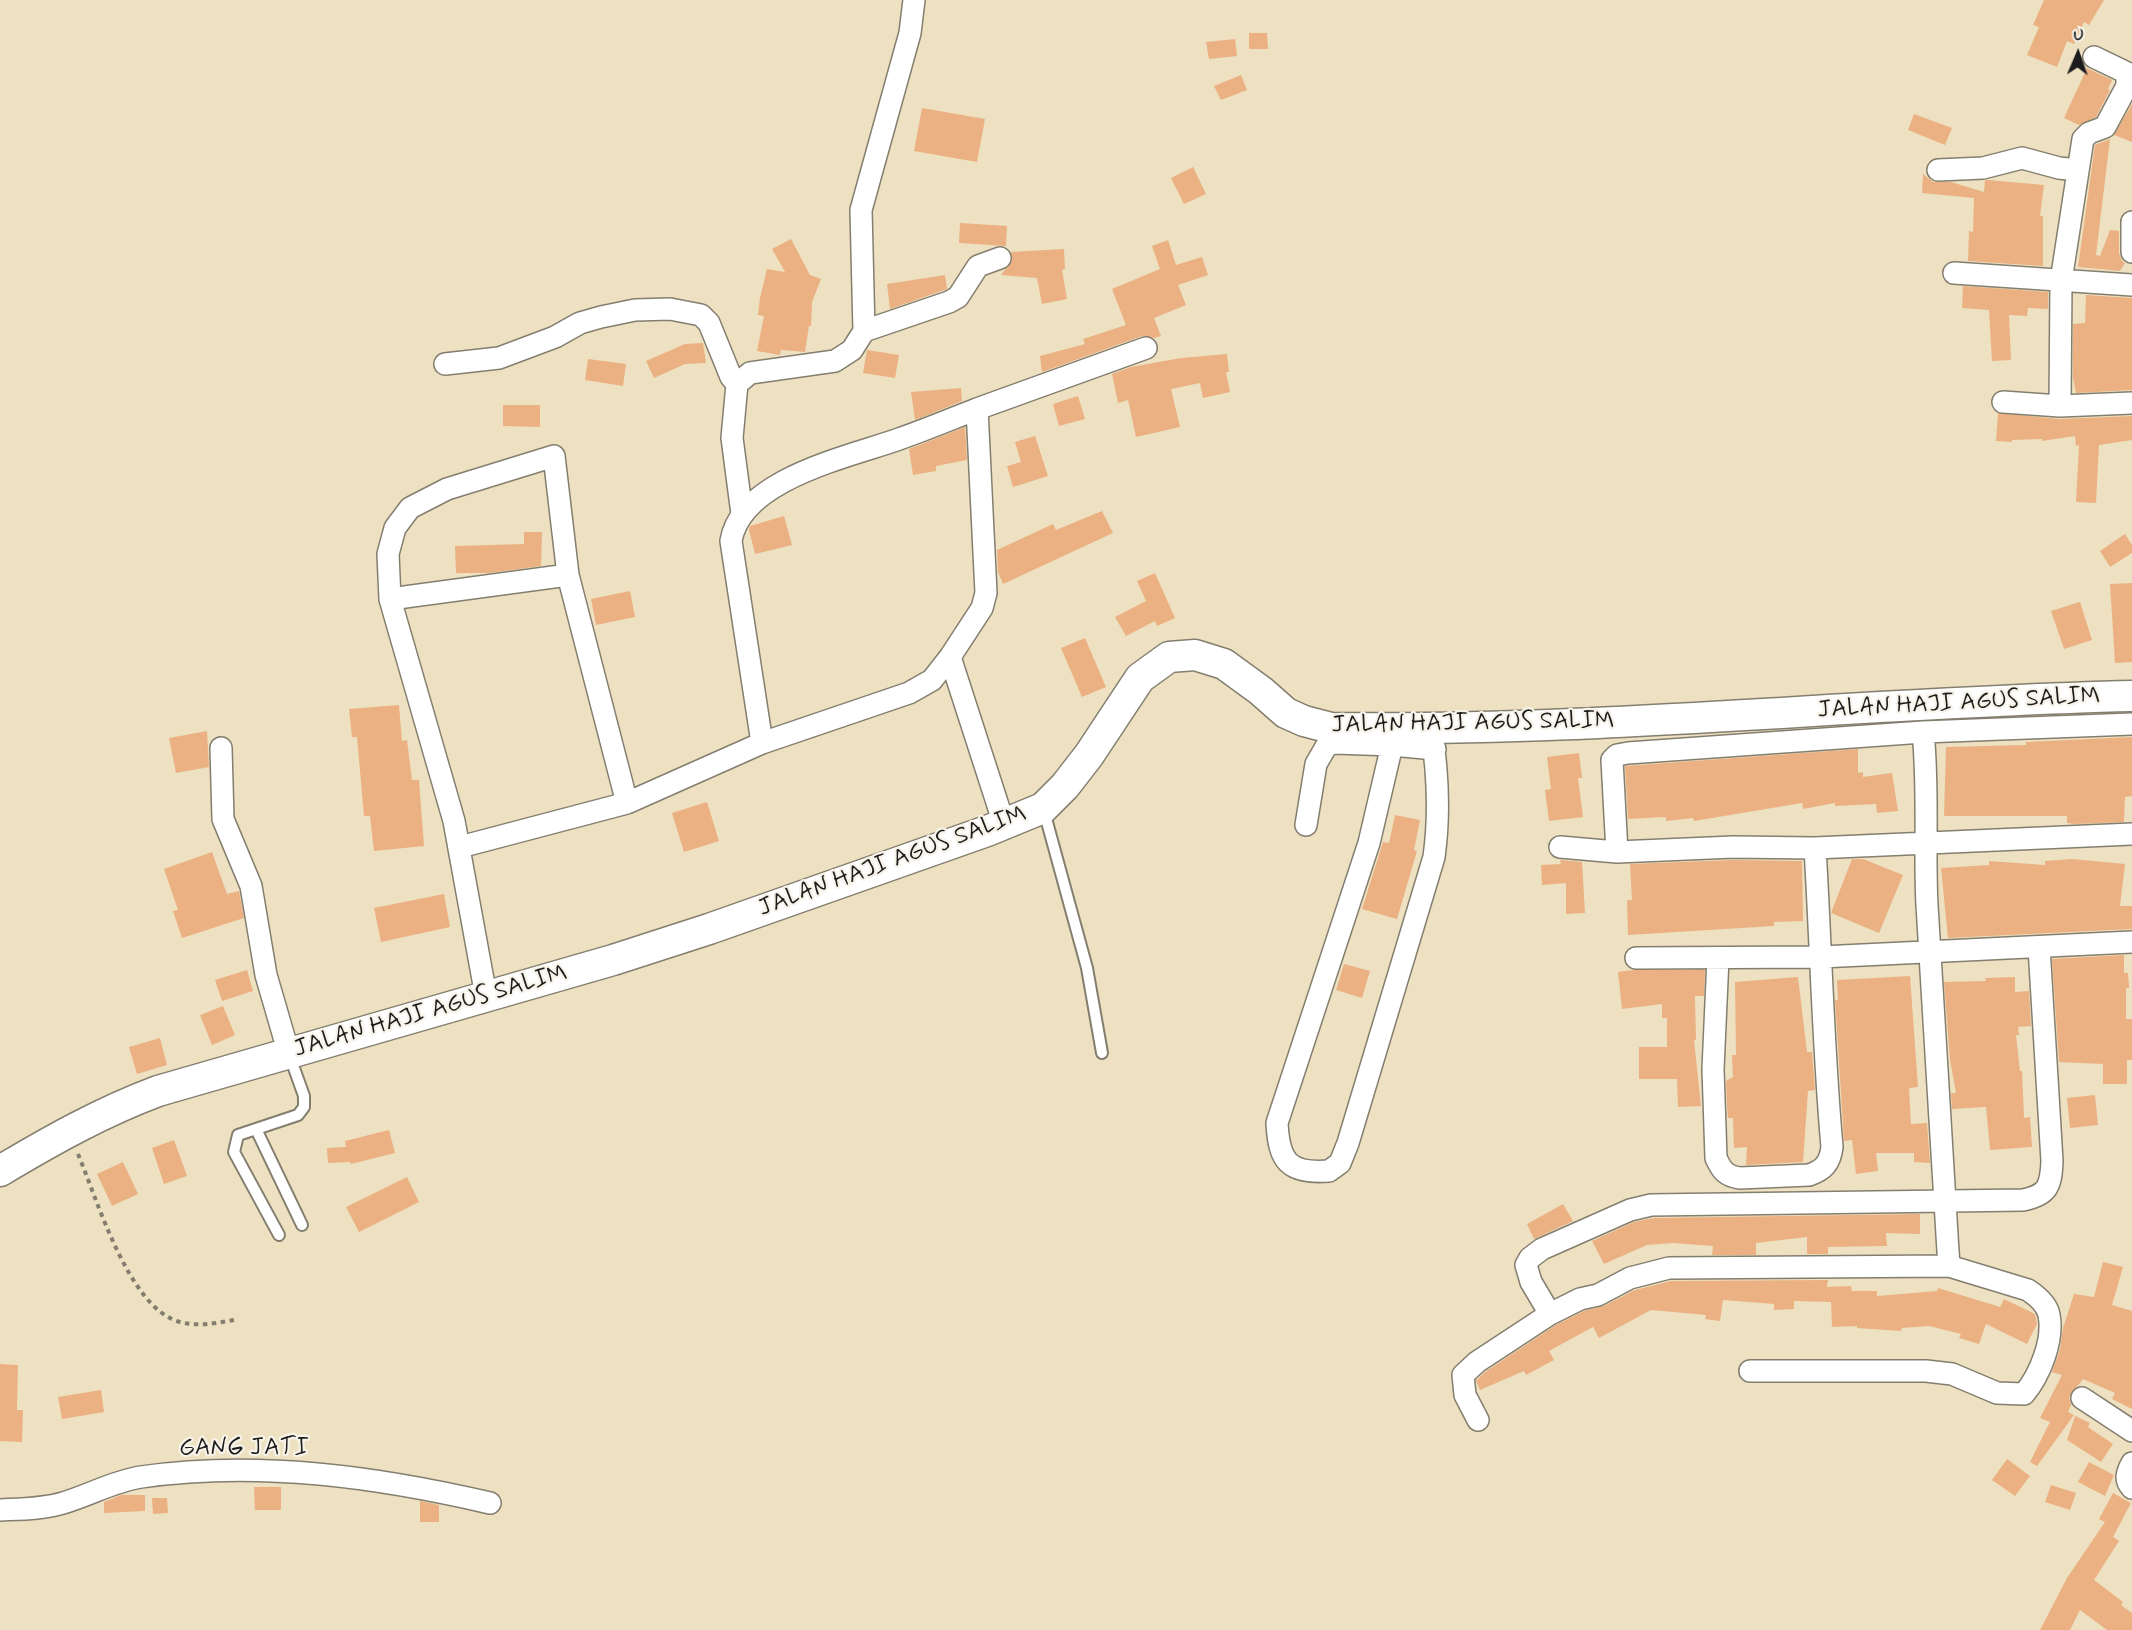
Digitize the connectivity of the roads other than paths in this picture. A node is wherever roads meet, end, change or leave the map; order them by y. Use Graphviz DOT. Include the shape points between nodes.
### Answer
graph roads {
  1 [pos="914,0"];
  2 [pos="2094,57"];
  3 [pos="1938,170"];
  4 [pos="2079,170"];
  5 [pos="2132,222"];
  6 [pos="2132,252"];
  7 [pos="1000,258"];
  8 [pos="1954,273"];
  9 [pos="2061,281"];
  10 [pos="2132,285"];
  11 [pos="864,331"];
  12 [pos="1146,348"];
  13 [pos="446,363"];
  14 [pos="737,384"];
  15 [pos="2003,402"];
  16 [pos="2132,403"];
  17 [pos="2060,406"];
  18 [pos="977,410"];
  19 [pos="742,513"];
  20 [pos="568,575"];
  21 [pos="390,599"];
  22 [pos="950,657"];
  23 [pos="2132,696"];
  24 [pos="2132,724"];
  25 [pos="1923,732"];
  26 [pos="1433,738"];
  27 [pos="762,742"];
  28 [pos="1392,745"];
  29 [pos="222,748"];
  30 [pos="627,803"];
  31 [pos="1043,807"];
  32 [pos="1004,824"];
  33 [pos="1306,825"];
  34 [pos="2132,834"];
  35 [pos="1925,843"];
  36 [pos="460,847"];
  37 [pos="1560,847"];
  38 [pos="1815,849"];
  39 [pos="1617,852"];
  40 [pos="2132,942"];
  41 [pos="2039,946"];
  42 [pos="1932,953"];
  43 [pos="1821,957"];
  44 [pos="1636,958"];
  45 [pos="1718,958"];
  46 [pos="486,996"];
  47 [pos="1102,1053"];
  48 [pos="289,1054"];
  49 [pos="256,1129"];
  50 [pos="0,1171"];
  51 [pos="1944,1200"];
  52 [pos="302,1225"];
  53 [pos="279,1236"];
  54 [pos="1949,1266"];
  55 [pos="1550,1314"];
  56 [pos="1750,1371"];
  57 [pos="2082,1398"];
  58 [pos="1478,1420"];
  59 [pos="2132,1431"];
  60 [pos="2132,1463"];
  61 [pos="2132,1488"];
  62 [pos="490,1503"];
  63 [pos="0,1510"];
  1 -- 11 [label="street" via="910,33 861,210"];
  2 -- 4 [label="street" via="2127,73 2128,81 2105,127 2083,139"];
  3 -- 4 [label="street" via="1983,168 2022,158"];
  4 -- 9 [label="street"];
  5 -- 6 [label="street"];
  7 -- 11 [label="street" via="978,266 958,297 949,302"];
  8 -- 9 [label="street"];
  9 -- 10 [label="street"];
  9 -- 17 [label="street"];
  11 -- 14 [label="street" via="852,350 835,361 750,373"];
  12 -- 18 [label="street"];
  13 -- 14 [label="street" via="499,358 601,317 635,310 670,309 701,315 709,323"];
  14 -- 19 [label="street" via="732,438"];
  15 -- 17 [label="street"];
  16 -- 17 [label="street"];
  18 -- 19 [label="street" via="812,468 769,491"];
  18 -- 22 [label="street" via="986,592 982,608"];
  19 -- 27 [label="street" via="734,525 731,541"];
  20 -- 21 [label="street"];
  20 -- 21 [label="street" via="554,456 447,489 410,508 395,528 388,554"];
  20 -- 30 [label="street"];
  21 -- 36 [label="street"];
  22 -- 27 [label="street" via="932,680 909,693"];
  22 -- 32 [label="street"];
  23 -- 26 [label="street, JALAN HAJI AGUS SALIM" via="1932,702 1521,728"];
  24 -- 25 [label="street"];
  25 -- 35 [label="street" via="1928,808"];
  25 -- 39 [label="street" via="1617,755 1612,760"];
  26 -- 28 [label="street"];
  26 -- 28 [label="street" via="1439,817 1434,858 1348,1143 1340,1163 1329,1171 1297,1169 1284,1161 1278,1145 1277,1123 1369,843"];
  26 -- 31 [label="street, JALAN HAJI AGUS SALIM" via="1331,728 1304,721 1286,713 1224,664 1195,655 1169,657 1140,678 1089,755"];
  27 -- 30 [label="street"];
  28 -- 33 [label="street" via="1327,745 1316,764"];
  29 -- 48 [label="street" via="224,819 250,886 266,975"];
  30 -- 36 [label="street"];
  31 -- 32 [label="street, JALAN HAJI AGUS SALIM"];
  31 -- 47 [label="lane" via="1087,968"];
  32 -- 46 [label="street, JALAN HAJI AGUS SALIM" via="709,929"];
  34 -- 35 [label="street"];
  35 -- 38 [label="street"];
  35 -- 42 [label="street"];
  36 -- 46 [label="street"];
  37 -- 39 [label="street"];
  38 -- 39 [label="street" via="1733,847"];
  38 -- 43 [label="street"];
  40 -- 41 [label="street"];
  41 -- 42 [label="street"];
  41 -- 51 [label="street" via="2051,1177 2047,1188 2038,1197 2023,1200"];
  42 -- 43 [label="street"];
  42 -- 51 [label="street"];
  43 -- 45 [label="street"];
  43 -- 45 [label="street" via="1830,1161 1820,1172 1809,1175 1740,1178 1725,1173 1716,1158 1713,1069"];
  44 -- 45 [label="street"];
  46 -- 48 [label="street, JALAN HAJI AGUS SALIM"];
  48 -- 49 [label="lane" via="304,1107 298,1115"];
  48 -- 50 [label="street, JALAN HAJI AGUS SALIM" via="158,1091 68,1131"];
  49 -- 52 [label="lane"];
  49 -- 53 [label="lane" via="238,1135 234,1152"];
  51 -- 54 [label="street"];
  51 -- 55 [label="street" via="1669,1204 1630,1210 1530,1258 1526,1265 1531,1282"];
  54 -- 55 [label="street" via="1669,1268 1630,1278"];
  54 -- 56 [label="street" via="2028,1290 2049,1313 2049,1338 2035,1381 2024,1394 1997,1393 1952,1374 1926,1371"];
  55 -- 58 [label="street" via="1463,1375 1465,1395"];
  57 -- 59 [label="street"];
  60 -- 61 [label="street" via="2127,1479"];
  62 -- 63 [label="street, GANG JATI" via="357,1478 224,1472 140,1477 46,1507"];
}
